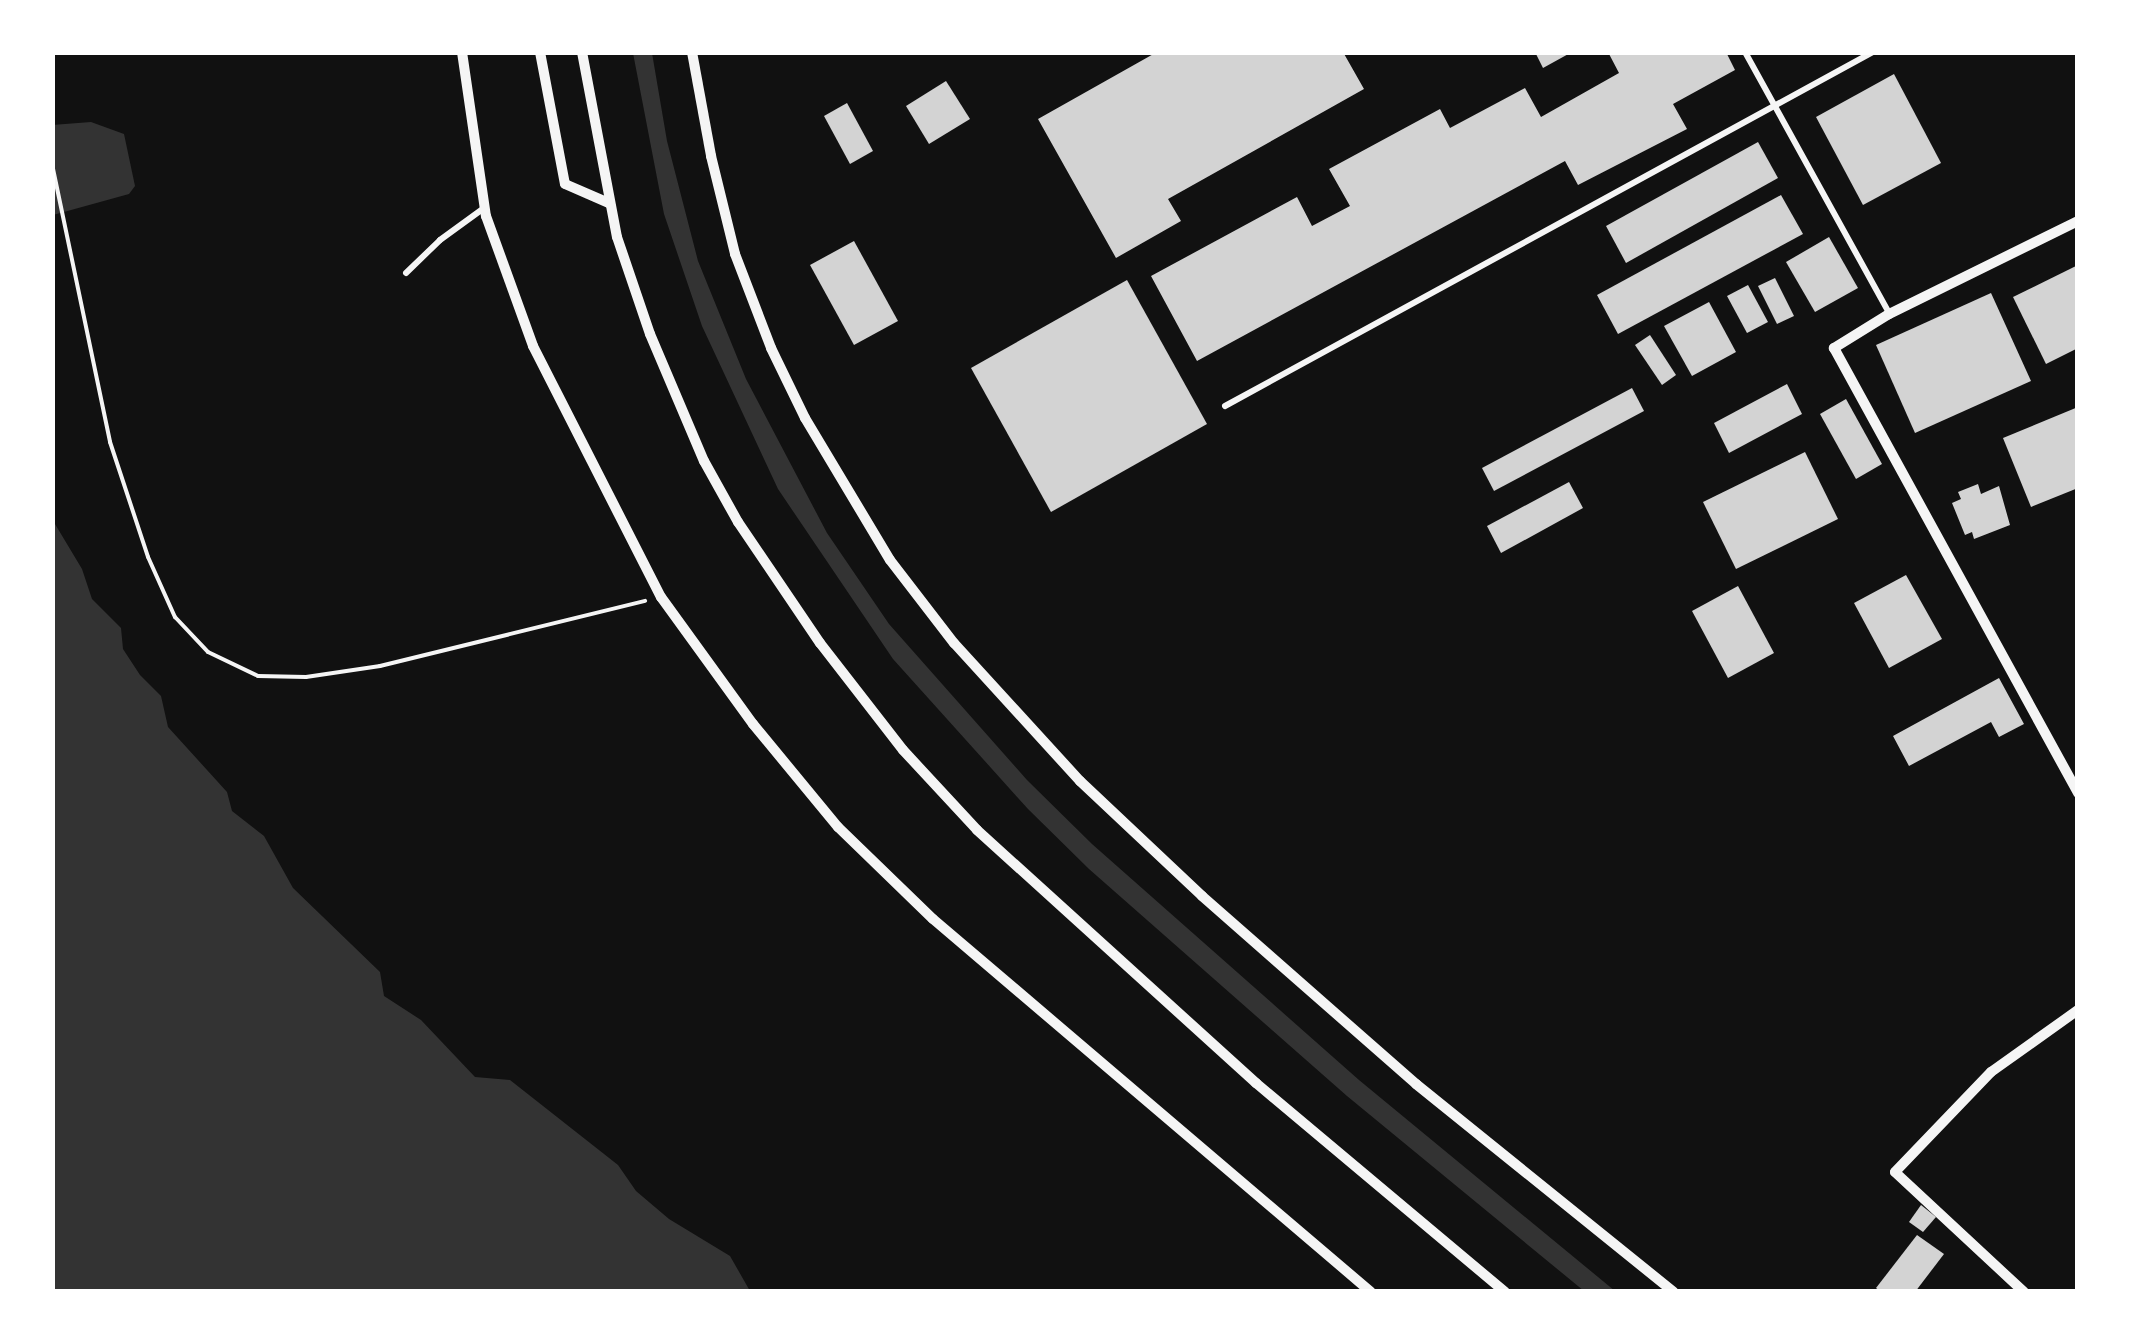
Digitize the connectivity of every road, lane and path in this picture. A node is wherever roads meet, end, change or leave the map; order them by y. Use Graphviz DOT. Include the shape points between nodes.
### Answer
graph roads {
  1 [pos="462,52"];
  2 [pos="540,52"];
  3 [pos="582,52"];
  4 [pos="692,52"];
  5 [pos="1745,52"];
  6 [pos="1873,52"];
  7 [pos="1774,106"];
  8 [pos="52,164"];
  9 [pos="609,203"];
  10 [pos="485,208"];
  11 [pos="2078,221"];
  12 [pos="406,273"];
  13 [pos="1889,314"];
  14 [pos="1225,406"];
  15 [pos="661,597"];
  16 [pos="2078,792"];
  17 [pos="2078,1010"];
  18 [pos="1371,1292"];
  19 [pos="1506,1292"];
  20 [pos="1674,1292"];
  21 [pos="2024,1292"];
  1 -- 10 [label="street"];
  2 -- 9 [label="street" via="565,184"];
  3 -- 9 [label="street"];
  4 -- 20 [label="street" via="735,254 771,348 804,418 890,560 954,642 1080,781 1202,896 1416,1084"];
  5 -- 7 [label="lane"];
  6 -- 7 [label="lane"];
  7 -- 13 [label="lane"];
  7 -- 14 [label="lane"];
  8 -- 15 [label="path" via="115,458 175,617 208,652 258,676 306,676 380,666"];
  9 -- 19 [label="street" via="650,334 704,460 820,642 903,750 977,830 1120,962"];
  10 -- 12 [label="lane"];
  10 -- 15 [label="street" via="533,346"];
  11 -- 13 [label="street"];
  13 -- 16 [label="street" via="1834,348"];
  15 -- 18 [label="street" via="753,724 866,853 934,919"];
  17 -- 21 [label="street" via="1992,1072 1895,1172"];
}
